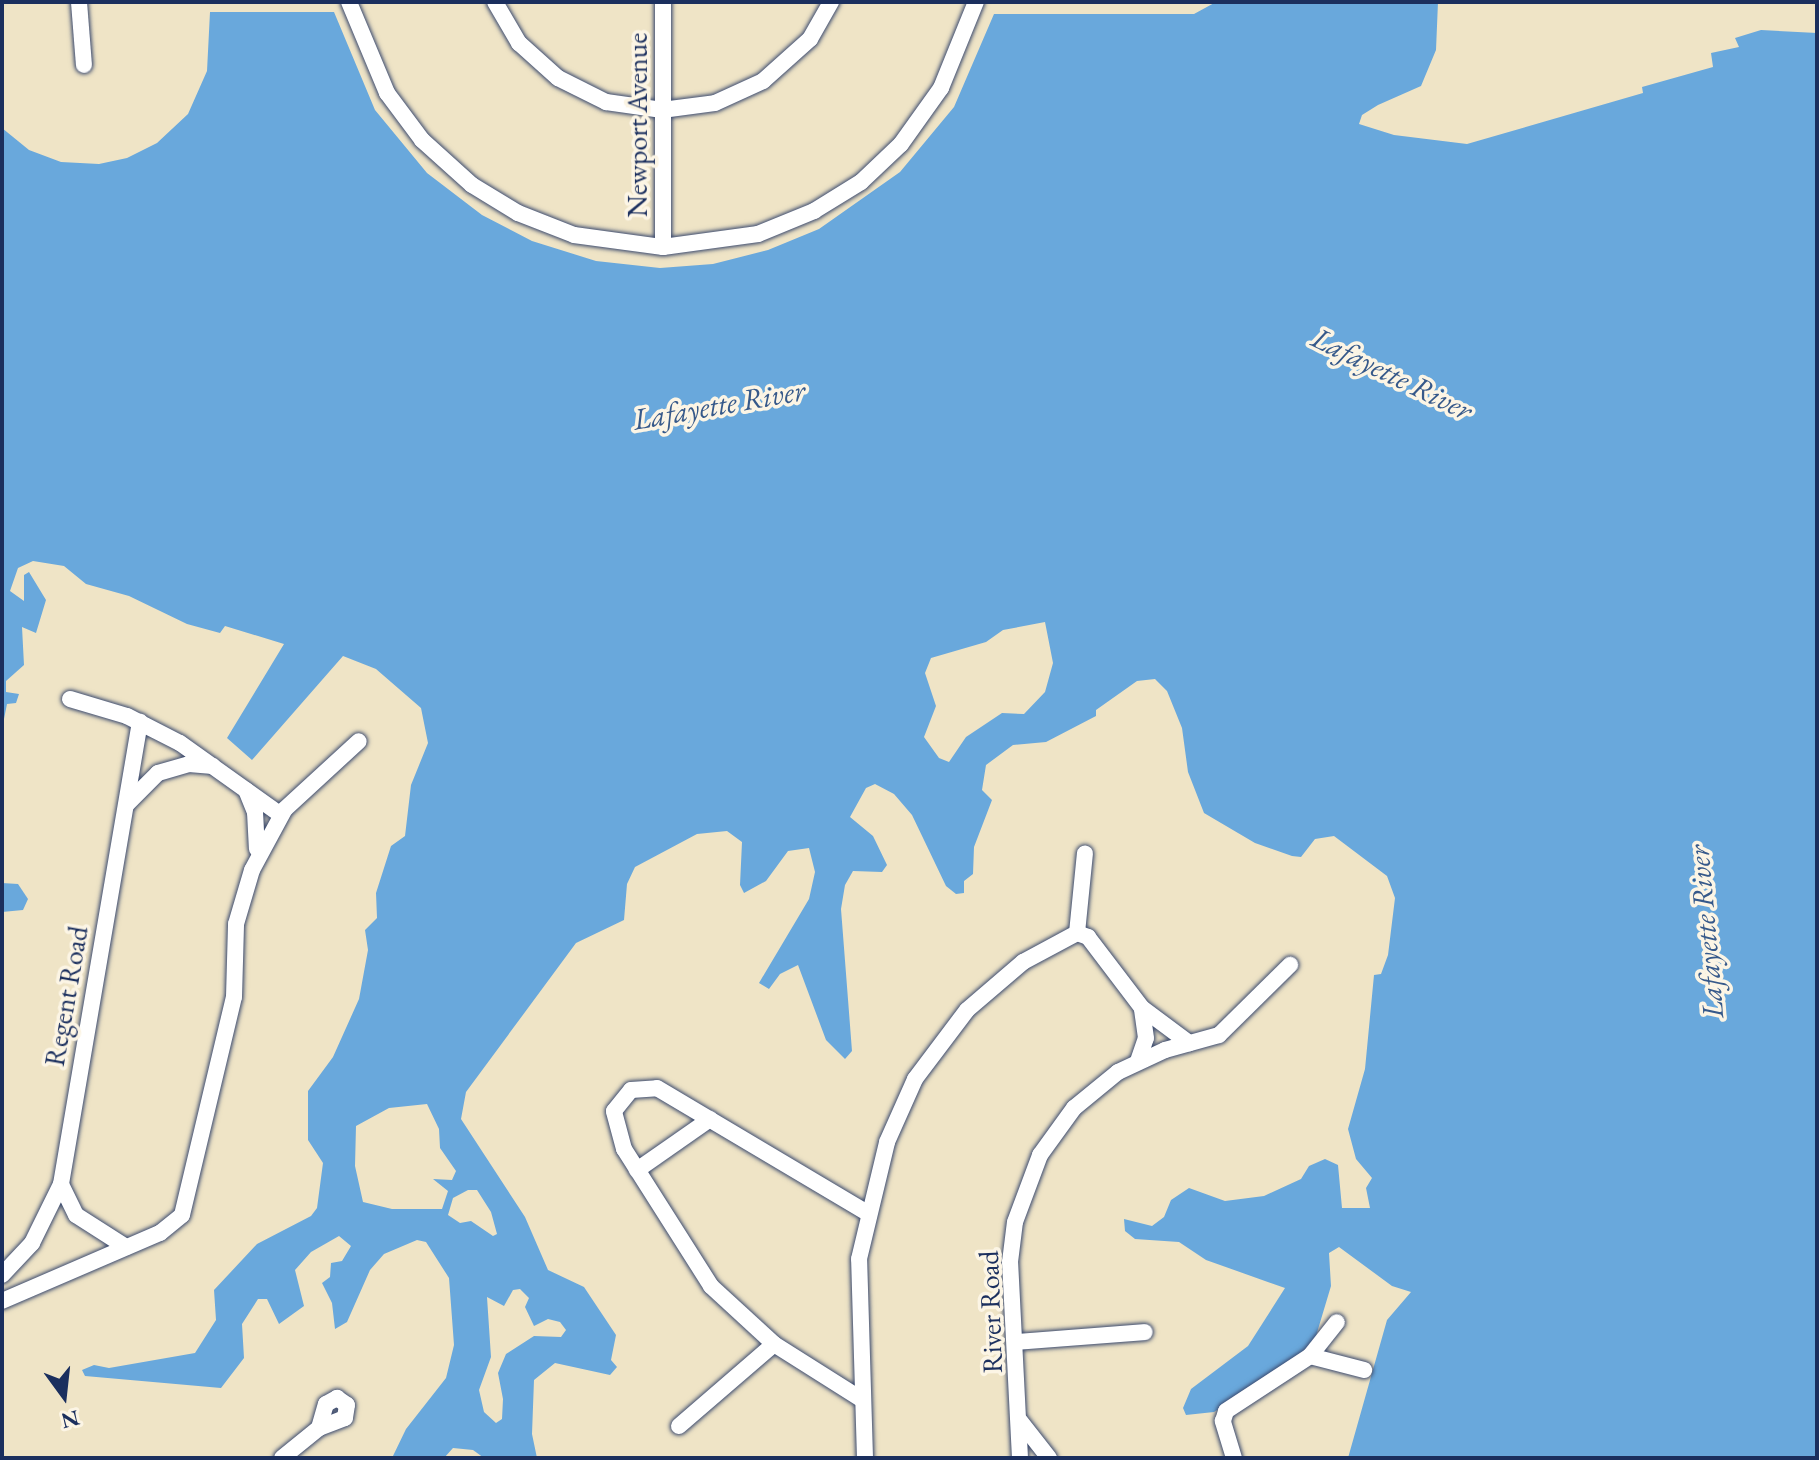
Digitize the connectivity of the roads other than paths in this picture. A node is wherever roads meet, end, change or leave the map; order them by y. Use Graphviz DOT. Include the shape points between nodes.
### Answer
graph roads {
  1 [pos="79,2"];
  2 [pos="349,2"];
  3 [pos="495,2"];
  4 [pos="663,2"];
  5 [pos="831,2"];
  6 [pos="976,2"];
  7 [pos="84,65"];
  8 [pos="662,110"];
  9 [pos="663,247"];
  10 [pos="70,699"];
  11 [pos="140,722"];
  12 [pos="359,741"];
  13 [pos="218,767"];
  14 [pos="245,788"];
  15 [pos="126,806"];
  16 [pos="281,815"];
  17 [pos="1085,853"];
  18 [pos="257,855"];
  19 [pos="1077,933"];
  20 [pos="1290,965"];
  21 [pos="1142,1008"];
  22 [pos="1189,1043"];
  23 [pos="1138,1061"];
  24 [pos="710,1119"];
  25 [pos="637,1170"];
  26 [pos="61,1184"];
  27 [pos="866,1212"];
  28 [pos="126,1247"];
  29 [pos="2,1278"];
  30 [pos="10,1297"];
  31 [pos="1337,1322"];
  32 [pos="1145,1332"];
  33 [pos="1016,1342"];
  34 [pos="774,1344"];
  35 [pos="1310,1356"];
  36 [pos="1364,1370"];
  37 [pos="861,1399"];
  38 [pos="1020,1421"];
  39 [pos="679,1426"];
  40 [pos="319,1428"];
  41 [pos="282,1458"];
  42 [pos="865,1458"];
  43 [pos="1020,1458"];
  44 [pos="1049,1458"];
  45 [pos="1234,1458"];
  1 -- 7 [label="street"];
  2 -- 9 [label="street" via="387,93 422,140 472,185 518,213 574,235"];
  3 -- 8 [label="street" via="519,43 558,78 606,102"];
  4 -- 8 [label="street, Newport Avenue"];
  5 -- 8 [label="street" via="810,39 763,81 715,103"];
  6 -- 9 [label="street" via="941,88 901,144 861,182 814,211 758,234"];
  8 -- 9 [label="street, Newport Avenue"];
  10 -- 11 [label="street"];
  11 -- 13 [label="street"];
  11 -- 15 [label="street, Regent Road"];
  12 -- 16 [label="street"];
  13 -- 14 [label="street"];
  13 -- 15 [label="street" via="189,764 158,773"];
  14 -- 16 [label="street"];
  14 -- 18 [label="street" via="255,812"];
  15 -- 26 [label="street, Regent Road"];
  16 -- 18 [label="street"];
  17 -- 19 [label="street"];
  18 -- 28 [label="street" via="236,924 234,997 187,1204 168,1229"];
  19 -- 21 [label="street" via="1105,957"];
  19 -- 27 [label="street" via="1013,970 967,1010 931,1056 901,1107"];
  20 -- 22 [label="street, River Road" via="1229,1028"];
  21 -- 22 [label="street"];
  21 -- 23 [label="street" via="1146,1038"];
  22 -- 23 [label="street, River Road"];
  23 -- 33 [label="street, River Road" via="1074,1108 1031,1172 1012,1244"];
  24 -- 25 [label="street"];
  24 -- 25 [label="street" via="657,1088 631,1090 614,1111 620,1139"];
  24 -- 27 [label="street"];
  25 -- 34 [label="street" via="711,1286"];
  26 -- 28 [label="street" via="67,1204 82,1221"];
  26 -- 29 [label="street, Regent Road" via="32,1243"];
  27 -- 37 [label="street" via="857,1289"];
  28 -- 30 [label="street"];
  29 -- 30 [label="street"];
  31 -- 35 [label="street"];
  32 -- 33 [label="street"];
  33 -- 38 [label="street, River Road"];
  34 -- 37 [label="street"];
  34 -- 39 [label="street"];
  35 -- 36 [label="street"];
  35 -- 45 [label="street" via="1226,1411 1223,1421"];
  37 -- 42 [label="street"];
  38 -- 43 [label="street, River Road"];
  38 -- 44 [label="street"];
  40 -- 41 [label="street"];
}
